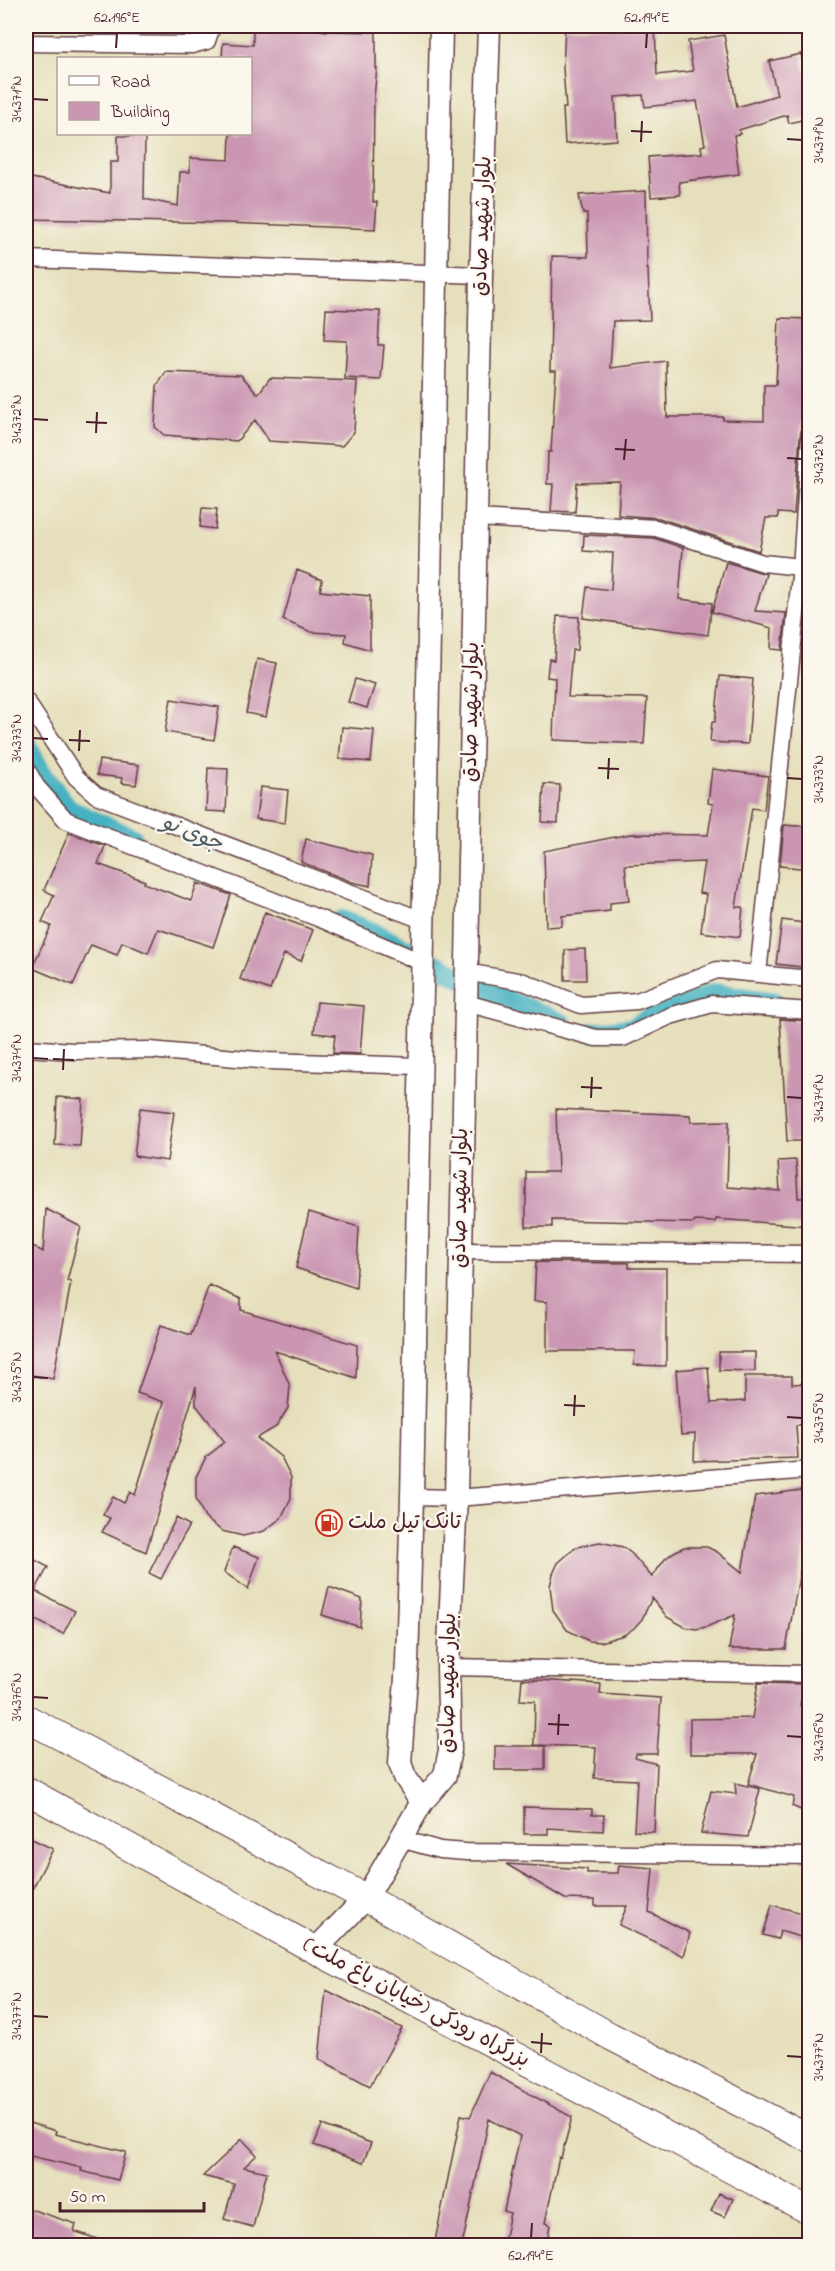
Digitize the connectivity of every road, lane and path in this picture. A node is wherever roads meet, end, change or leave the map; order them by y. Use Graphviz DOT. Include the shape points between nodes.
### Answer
graph roads {
  1 [pos="212,26"];
  2 [pos="441,26"];
  3 [pos="489,26"];
  4 [pos="26,43"];
  5 [pos="26,259"];
  6 [pos="436,272"];
  7 [pos="481,275"];
  8 [pos="810,438"];
  9 [pos="476,518"];
  10 [pos="805,567"];
  11 [pos="26,701"];
  12 [pos="26,768"];
  13 [pos="422,920"];
  14 [pos="422,962"];
  15 [pos="466,972"];
  16 [pos="758,974"];
  17 [pos="810,979"];
  18 [pos="466,1003"];
  19 [pos="810,1011"];
  20 [pos="26,1048"];
  21 [pos="419,1066"];
  22 [pos="460,1251"];
  23 [pos="810,1254"];
  24 [pos="810,1470"];
  25 [pos="412,1497"];
  26 [pos="456,1498"];
  27 [pos="448,1667"];
  28 [pos="810,1674"];
  29 [pos="26,1719"];
  30 [pos="26,1790"];
  31 [pos="422,1802"];
  32 [pos="401,1839"];
  33 [pos="810,1856"];
  34 [pos="366,1898"];
  35 [pos="315,1950"];
  36 [pos="810,2139"];
  37 [pos="810,2211"];
  1 -- 4 [label="street" via="207,41 192,45"];
  2 -- 6 [label="main road, بلوار شهید صادق"];
  3 -- 7 [label="main road, بلوار شهید صادق"];
  5 -- 6 [label="street"];
  6 -- 7 [label="street"];
  6 -- 13 [label="main road, بلوار شهید صادق"];
  7 -- 9 [label="main road, بلوار شهید صادق"];
  8 -- 10 [label="street"];
  9 -- 10 [label="street" via="656,528 764,563"];
  9 -- 15 [label="main road, بلوار شهید صادق"];
  10 -- 16 [label="street"];
  11 -- 13 [label="street" via="76,777 96,795"];
  12 -- 14 [label="street" via="36,786 66,820"];
  13 -- 14 [label="main road, بلوار شهید صادق"];
  14 -- 21 [label="main road, بلوار شهید صادق"];
  15 -- 16 [label="street" via="524,982 580,1005 637,1001 717,970"];
  15 -- 18 [label="main road, بلوار شهید صادق"];
  16 -- 17 [label="street"];
  18 -- 19 [label="street" via="596,1038 623,1038 669,1016 712,1004"];
  18 -- 22 [label="main road, بلوار شهید صادق"];
  20 -- 21 [label="street" via="150,1050 268,1061"];
  21 -- 25 [label="main road, بلوار شهید صادق"];
  22 -- 23 [label="street"];
  22 -- 26 [label="main road, بلوار شهید صادق"];
  24 -- 26 [label="street"];
  25 -- 26 [label="street"];
  25 -- 31 [label="main road, بلوار شهید صادق" via="400,1763"];
  26 -- 27 [label="main road, بلوار شهید صادق"];
  27 -- 28 [label="street"];
  27 -- 31 [label="main road, بلوار شهید صادق" via="450,1750 445,1775"];
  29 -- 34 [label="highway"];
  30 -- 35 [label="highway, بزرگراه رودکی (خیابان باغ ملت)"];
  31 -- 32 [label="main road"];
  32 -- 33 [label="street" via="440,1850 466,1852"];
  32 -- 34 [label="main road"];
  34 -- 35 [label="main road"];
  34 -- 36 [label="highway" via="610,2036"];
  35 -- 37 [label="highway, بزرگراه رودکی (خیابان باغ ملت)"];
}
